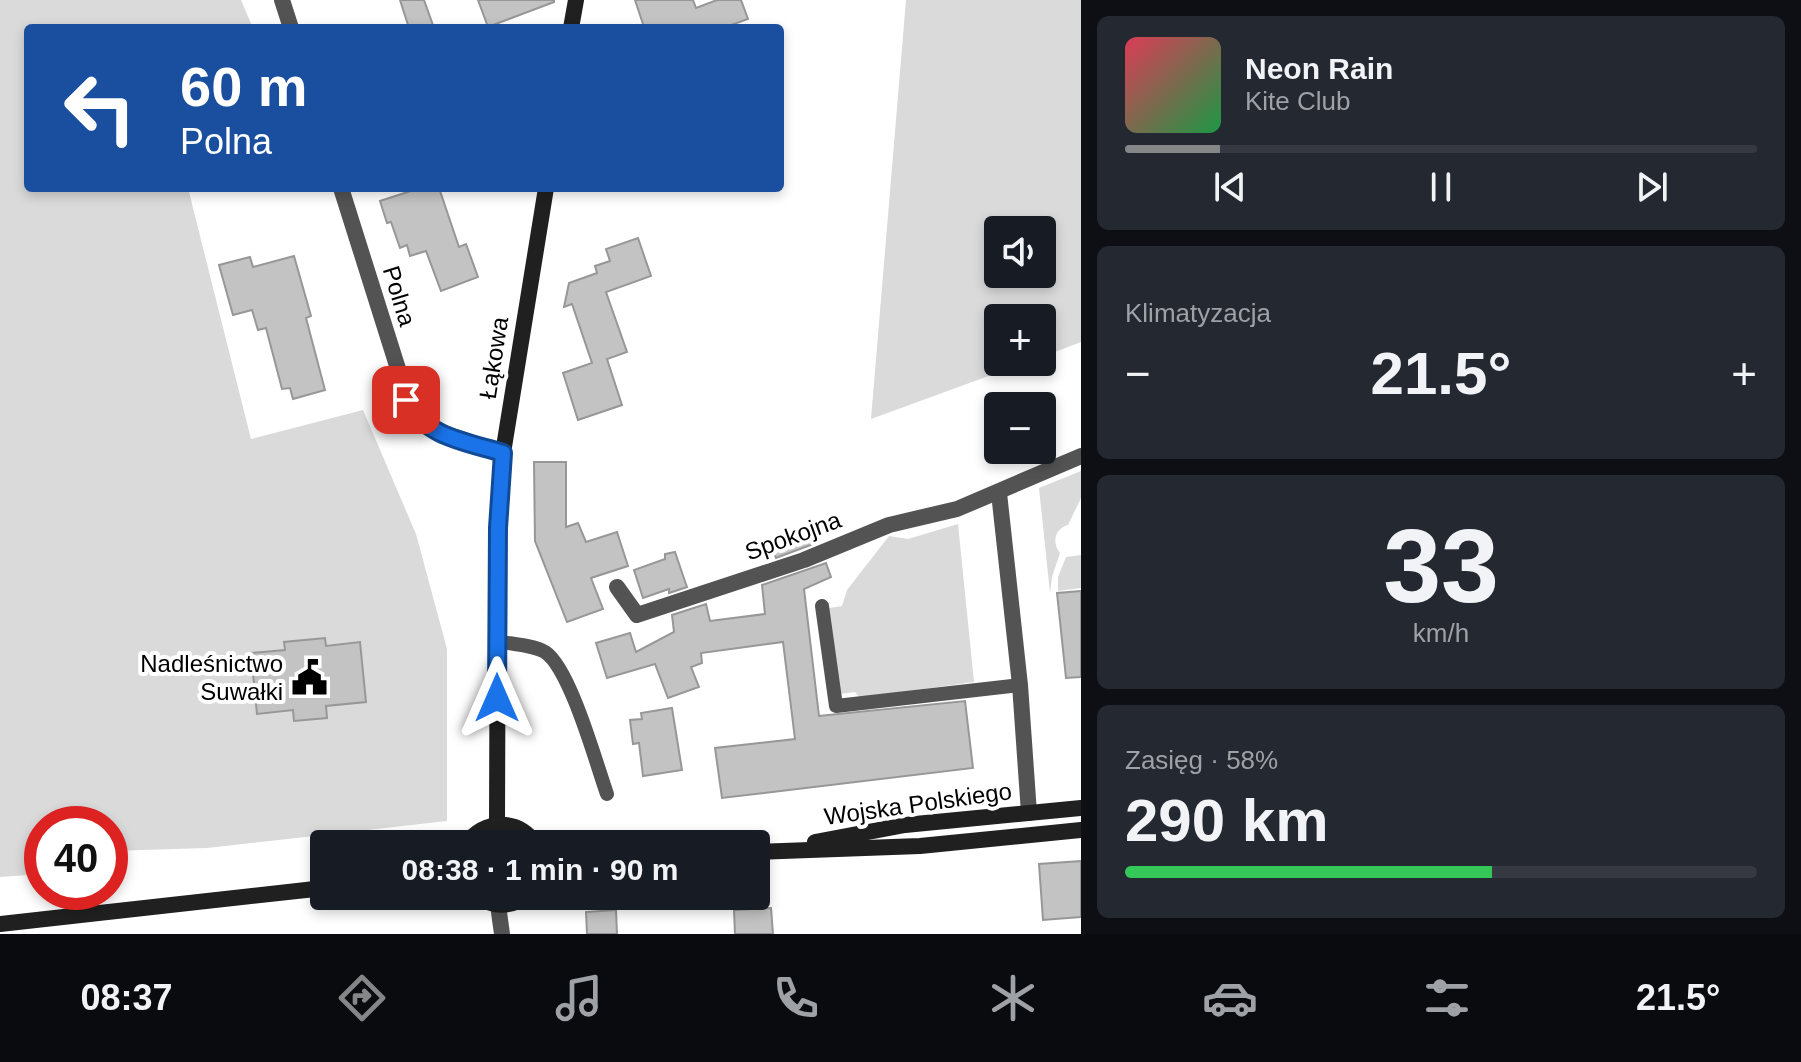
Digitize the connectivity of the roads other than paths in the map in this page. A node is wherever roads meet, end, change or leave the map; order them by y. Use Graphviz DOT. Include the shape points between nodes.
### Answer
graph roads {
  1 [pos="282,0"];
  2 [pos="576,0"];
  3 [pos="290,24"];
  4 [pos="572,24"];
  5 [pos="342,192"];
  6 [pos="545,192"];
  7 [pos="503,453"];
  8 [pos="1081,456"];
  9 [pos="999,493"];
  10 [pos="617,587"];
  11 [pos="822,606"];
  12 [pos="496,641"];
  13 [pos="1020,685"];
  14 [pos="607,794"];
  15 [pos="1081,808"];
  16 [pos="1029,813"];
  17 [pos="497,825"];
  18 [pos="482,830"];
  19 [pos="523,830"];
  20 [pos="1081,830"];
  21 [pos="770,850"];
  22 [pos="770,852"];
  23 [pos="310,890"];
  24 [pos="499,910"];
  25 [pos="5,927"];
  26 [pos="502,934"];
  1 -- 3 [label="street"];
  2 -- 4 [label="street"];
  5 -- 7 [label="street, Polna" via="411,410 446,436"];
  6 -- 7 [label="street, Łąkowa"];
  7 -- 12 [label="street, Łąkowa"];
  8 -- 9 [label="street, Spokojna"];
  9 -- 10 [label="street, Spokojna" via="889,525 804,560 637,615"];
  9 -- 13 [label="street"];
  11 -- 13 [label="lane" via="836,706"];
  12 -- 14 [label="lane" via="542,650 556,662"];
  12 -- 17 [label="street, Łąkowa"];
  13 -- 16 [label="street"];
  15 -- 16 [label="street, Wojska Polskiego"];
  16 -- 21 [label="street, Wojska Polskiego" via="905,825"];
  17 -- 18 [label="street"];
  17 -- 19 [label="street"];
  20 -- 22 [label="street, Wojska Polskiego" via="920,846"];
  23 -- 25 [label="street"];
  24 -- 26 [label="street"];
}
